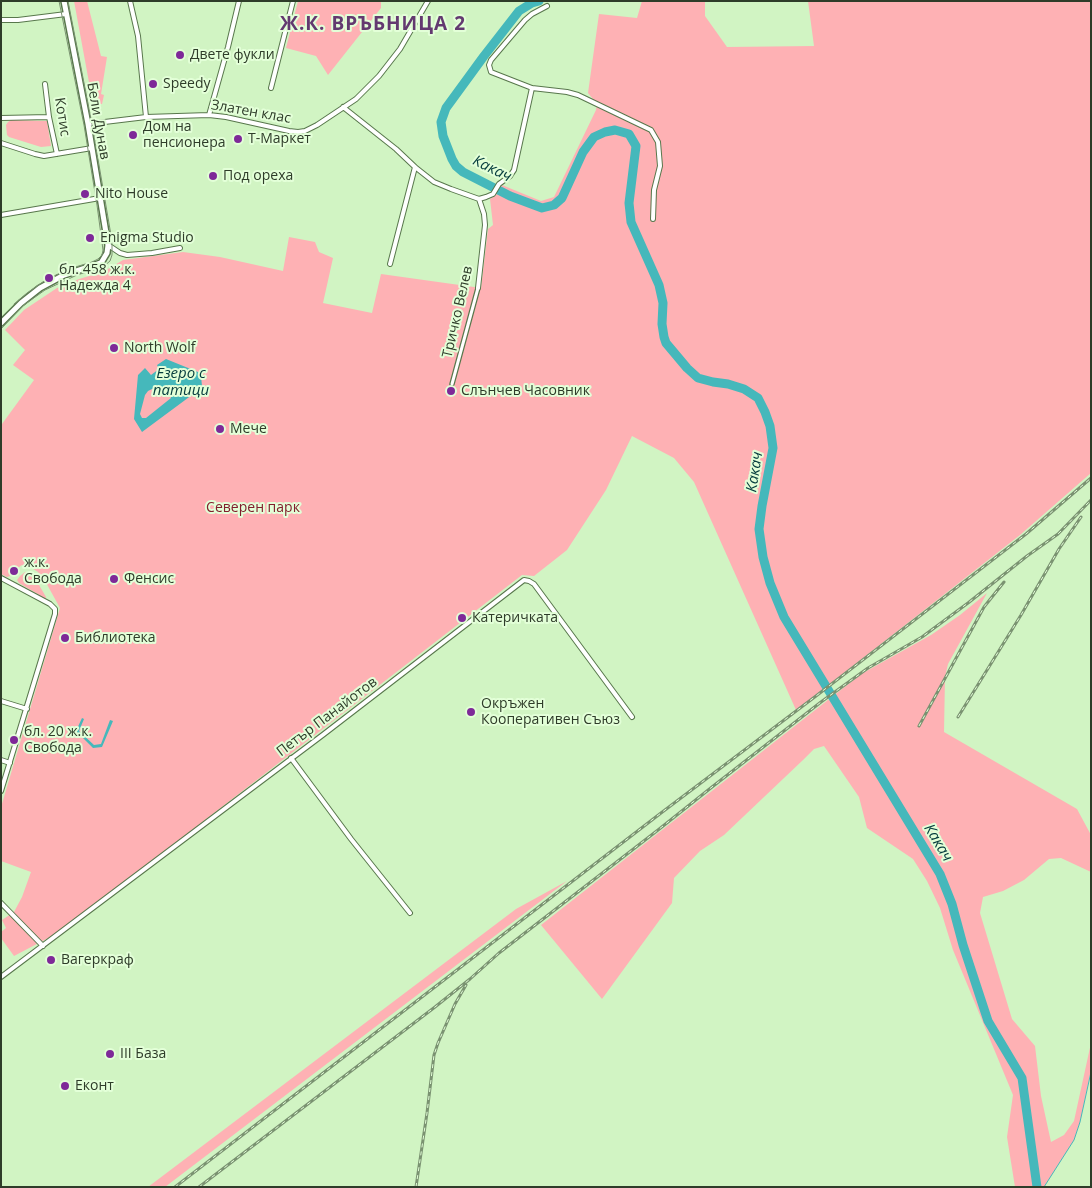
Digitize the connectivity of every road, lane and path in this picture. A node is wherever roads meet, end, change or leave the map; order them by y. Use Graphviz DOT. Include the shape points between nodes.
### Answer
graph roads {
  1 [pos="64,1"];
  2 [pos="130,1"];
  3 [pos="239,1"];
  4 [pos="293,1"];
  5 [pos="428,1"];
  6 [pos="547,6"];
  7 [pos="66,14"];
  8 [pos="1,20"];
  9 [pos="45,84"];
  10 [pos="271,88"];
  11 [pos="532,88"];
  12 [pos="343,108"];
  13 [pos="209,115"];
  14 [pos="49,118"];
  15 [pos="146,118"];
  16 [pos="1,119"];
  17 [pos="88,124"];
  18 [pos="1,143"];
  19 [pos="92,148"];
  20 [pos="57,154"];
  21 [pos="415,167"];
  22 [pos="100,198"];
  23 [pos="479,199"];
  24 [pos="1,215"];
  25 [pos="653,219"];
  26 [pos="108,245"];
  27 [pos="180,248"];
  28 [pos="390,264"];
  29 [pos="478,288"];
  30 [pos="1,323"];
  31 [pos="452,384"];
  32 [pos="1,578"];
  33 [pos="1,701"];
  34 [pos="27,709"];
  35 [pos="632,717"];
  36 [pos="291,758"];
  37 [pos="1,760"];
  38 [pos="10,763"];
  39 [pos="1,791"];
  40 [pos="1,903"];
  41 [pos="410,913"];
  42 [pos="42,946"];
  43 [pos="1,977"];
  1 -- 7 [label="street, Бели Дунав"];
  2 -- 15 [label="street" via="138,36"];
  3 -- 13 [label="street"];
  4 -- 10 [label="street"];
  5 -- 12 [label="street" via="393,59 364,91"];
  6 -- 11 [label="street" via="525,20 489,65 492,72"];
  7 -- 8 [label="street"];
  7 -- 17 [label="street, Бели Дунав"];
  9 -- 14 [label="street, Котис"];
  11 -- 23 [label="street" via="514,170 493,194"];
  11 -- 25 [label="street" via="578,95 651,130 658,142 660,166 654,190"];
  12 -- 13 [label="street, Златен клас" via="317,125 298,132"];
  12 -- 21 [label="street"];
  13 -- 15 [label="street, Златен клас"];
  14 -- 16 [label="street"];
  14 -- 20 [label="street, Котис"];
  15 -- 17 [label="street, Златен клас"];
  17 -- 19 [label="street, Бели Дунав"];
  18 -- 20 [label="street" via="44,156"];
  19 -- 20 [label="street"];
  19 -- 22 [label="street, Бели Дунав"];
  21 -- 23 [label="street" via="434,182"];
  21 -- 28 [label="street"];
  22 -- 24 [label="street"];
  22 -- 26 [label="street, Бели Дунав"];
  23 -- 29 [label="street, Тричко Велев" via="485,225"];
  26 -- 27 [label="street" via="127,255"];
  26 -- 30 [label="street" via="101,263 40,288"];
  29 -- 31 [label="street, Тричко Велев"];
  32 -- 34 [label="street" via="55,609"];
  33 -- 34 [label="street"];
  34 -- 38 [label="street"];
  35 -- 36 [label="street, Петър Панайотов" via="534,584 524,580"];
  36 -- 41 [label="street"];
  36 -- 42 [label="street, Петър Панайотов"];
  37 -- 38 [label="street"];
  38 -- 39 [label="street"];
  40 -- 42 [label="street"];
  42 -- 43 [label="street, Петър Панайотов"];
}
